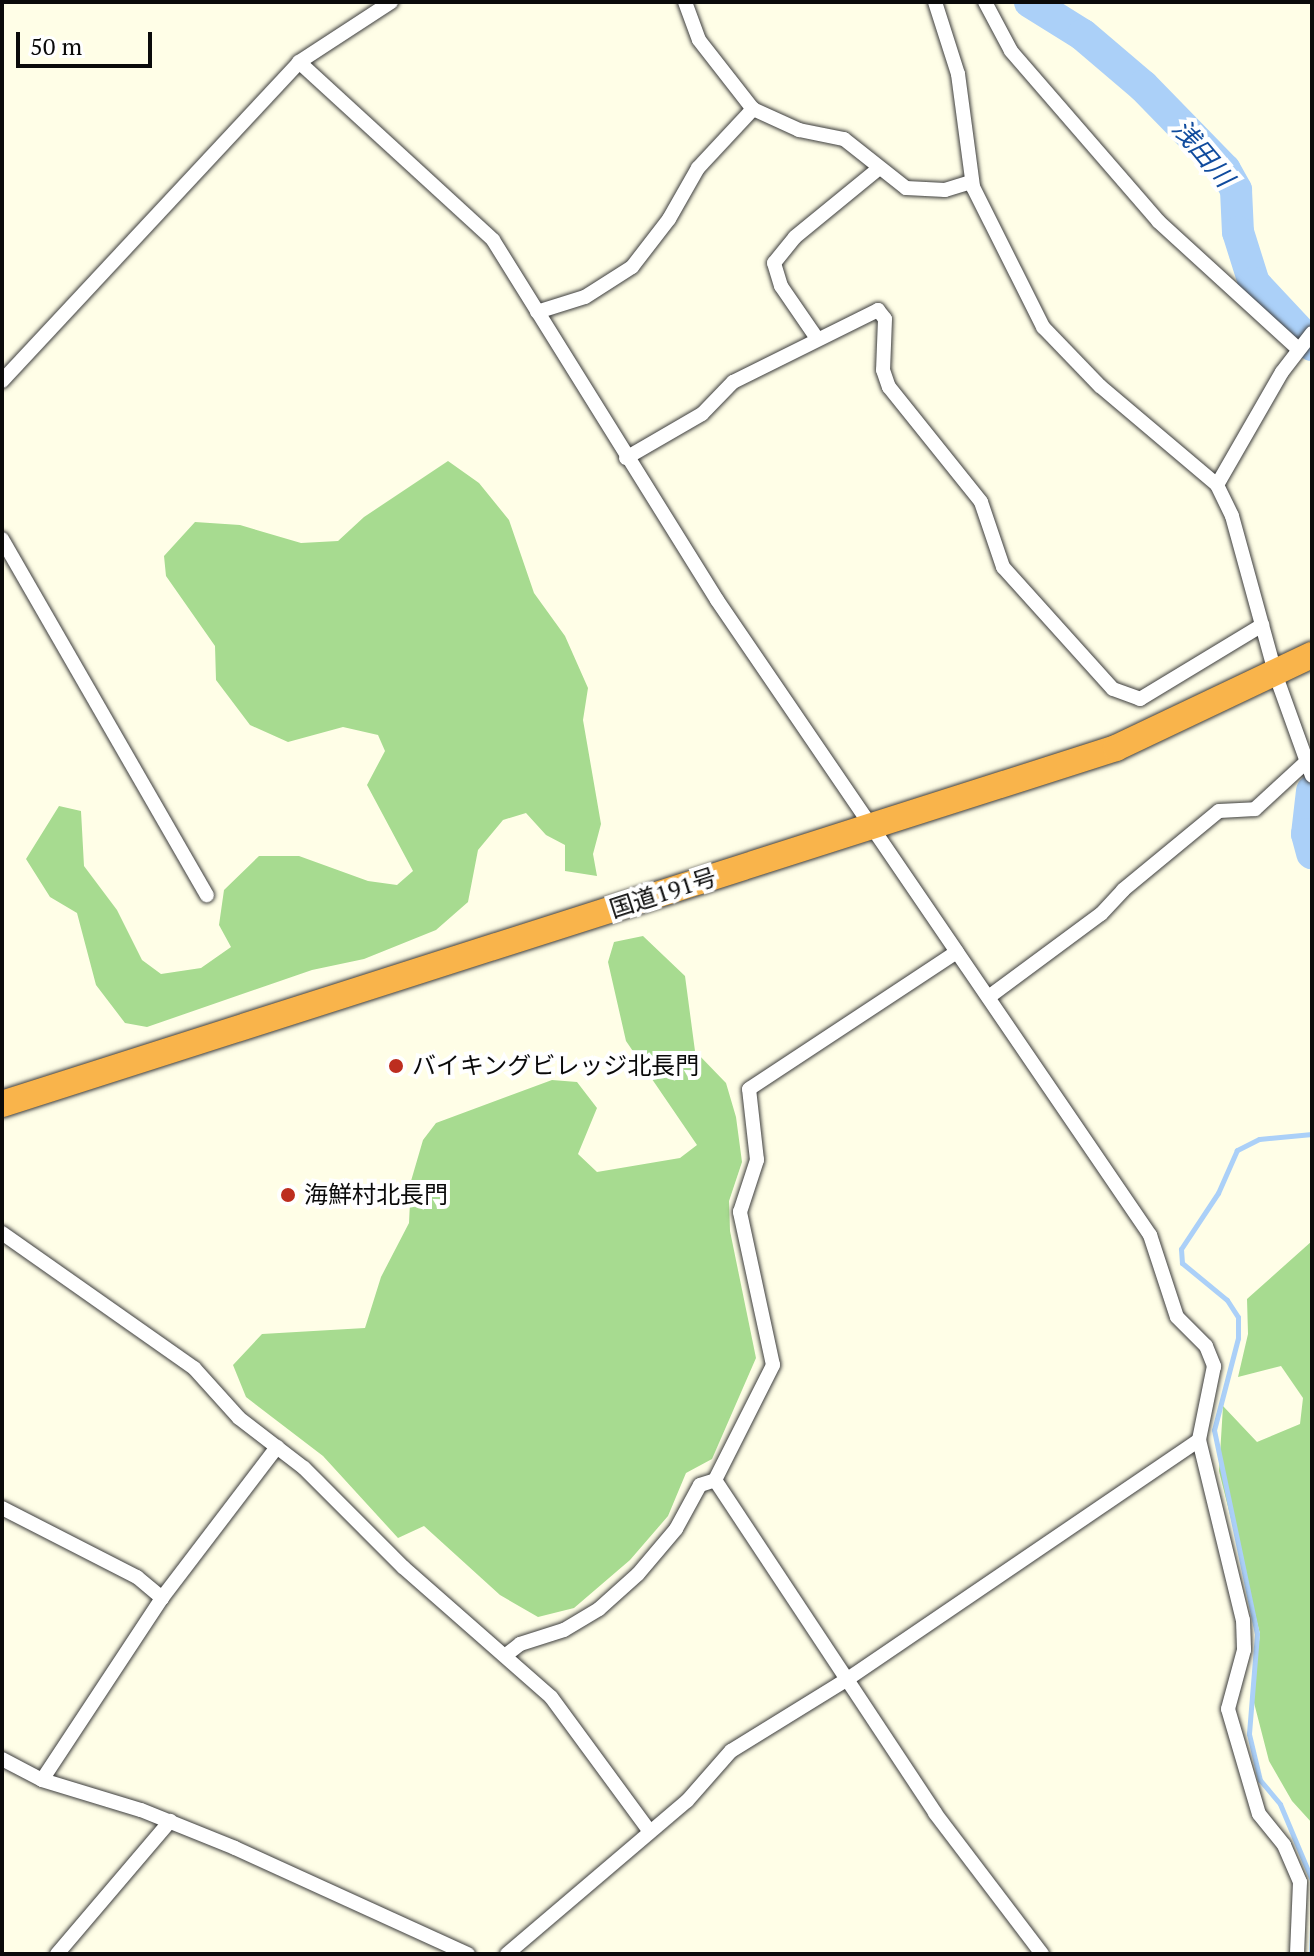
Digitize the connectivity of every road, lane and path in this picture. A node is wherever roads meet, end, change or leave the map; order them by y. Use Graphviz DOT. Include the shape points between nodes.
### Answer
graph roads {
  1 [pos="391,2"];
  2 [pos="685,2"];
  3 [pos="935,2"];
  4 [pos="985,2"];
  5 [pos="299,62"];
  6 [pos="753,109"];
  7 [pos="877,170"];
  8 [pos="972,182"];
  9 [pos="537,312"];
  10 [pos="816,337"];
  11 [pos="1304,342"];
  12 [pos="2,381"];
  13 [pos="626,458"];
  14 [pos="1217,485"];
  15 [pos="2,539"];
  16 [pos="1262,625"];
  17 [pos="1312,655"];
  18 [pos="1276,676"];
  19 [pos="1308,770"];
  20 [pos="874,829"];
  21 [pos="207,895"];
  22 [pos="957,952"];
  23 [pos="990,996"];
  24 [pos="2,1104"];
  25 [pos="2,1233"];
  26 [pos="1199,1440"];
  27 [pos="277,1447"];
  28 [pos="715,1480"];
  29 [pos="2,1508"];
  30 [pos="162,1598"];
  31 [pos="506,1655"];
  32 [pos="849,1678"];
  33 [pos="2,1759"];
  34 [pos="42,1780"];
  35 [pos="170,1821"];
  36 [pos="650,1832"];
  37 [pos="57,1954"];
  38 [pos="468,1954"];
  39 [pos="507,1954"];
  40 [pos="1042,1954"];
  41 [pos="1297,1954"];
  1 -- 5 [label="street"];
  2 -- 6 [label="street" via="699,40"];
  3 -- 8 [label="street" via="958,74"];
  4 -- 11 [label="street" via="1011,51 1158,221"];
  5 -- 9 [label="street" via="493,240"];
  5 -- 12 [label="street"];
  6 -- 7 [label="street" via="799,130 844,139"];
  6 -- 9 [label="street" via="698,168 669,219 632,267 585,297"];
  7 -- 8 [label="street" via="923,192"];
  7 -- 10 [label="street" via="795,237 774,263 781,286"];
  8 -- 14 [label="street" via="1043,327 1100,386"];
  9 -- 13 [label="street"];
  10 -- 13 [label="street" via="733,382 702,414"];
  10 -- 16 [label="street" via="878,310 885,319 883,370 889,387 981,502 1003,567 1113,689 1140,699"];
  11 -- 14 [label="street"];
  13 -- 20 [label="street"];
  14 -- 16 [label="street" via="1232,516"];
  15 -- 21 [label="street"];
  16 -- 18 [label="street"];
  17 -- 18 [label="highway, 国道191号"];
  18 -- 19 [label="street"];
  18 -- 20 [label="highway, 国道191号" via="1116,748"];
  19 -- 23 [label="street" via="1255,809 1219,811 1101,914"];
  20 -- 22 [label="street"];
  20 -- 24 [label="highway, 国道191号"];
  22 -- 23 [label="street"];
  22 -- 28 [label="street" via="749,1089 757,1160 740,1212 773,1365"];
  23 -- 26 [label="street" via="1150,1235 1177,1317 1206,1346 1214,1366"];
  25 -- 27 [label="street" via="194,1368 239,1418"];
  26 -- 32 [label="street"];
  26 -- 41 [label="street" via="1243,1620 1244,1650 1228,1709 1259,1814 1284,1845 1300,1882"];
  27 -- 30 [label="street"];
  27 -- 31 [label="street"];
  28 -- 31 [label="street" via="700,1485 676,1529 599,1609"];
  28 -- 32 [label="street"];
  29 -- 30 [label="street" via="137,1577"];
  30 -- 34 [label="street"];
  31 -- 36 [label="street" via="551,1697"];
  32 -- 36 [label="street" via="731,1751 687,1801"];
  32 -- 40 [label="street" via="935,1813"];
  33 -- 34 [label="street"];
  34 -- 35 [label="street"];
  35 -- 37 [label="street"];
  35 -- 38 [label="street"];
  36 -- 39 [label="street"];
}
